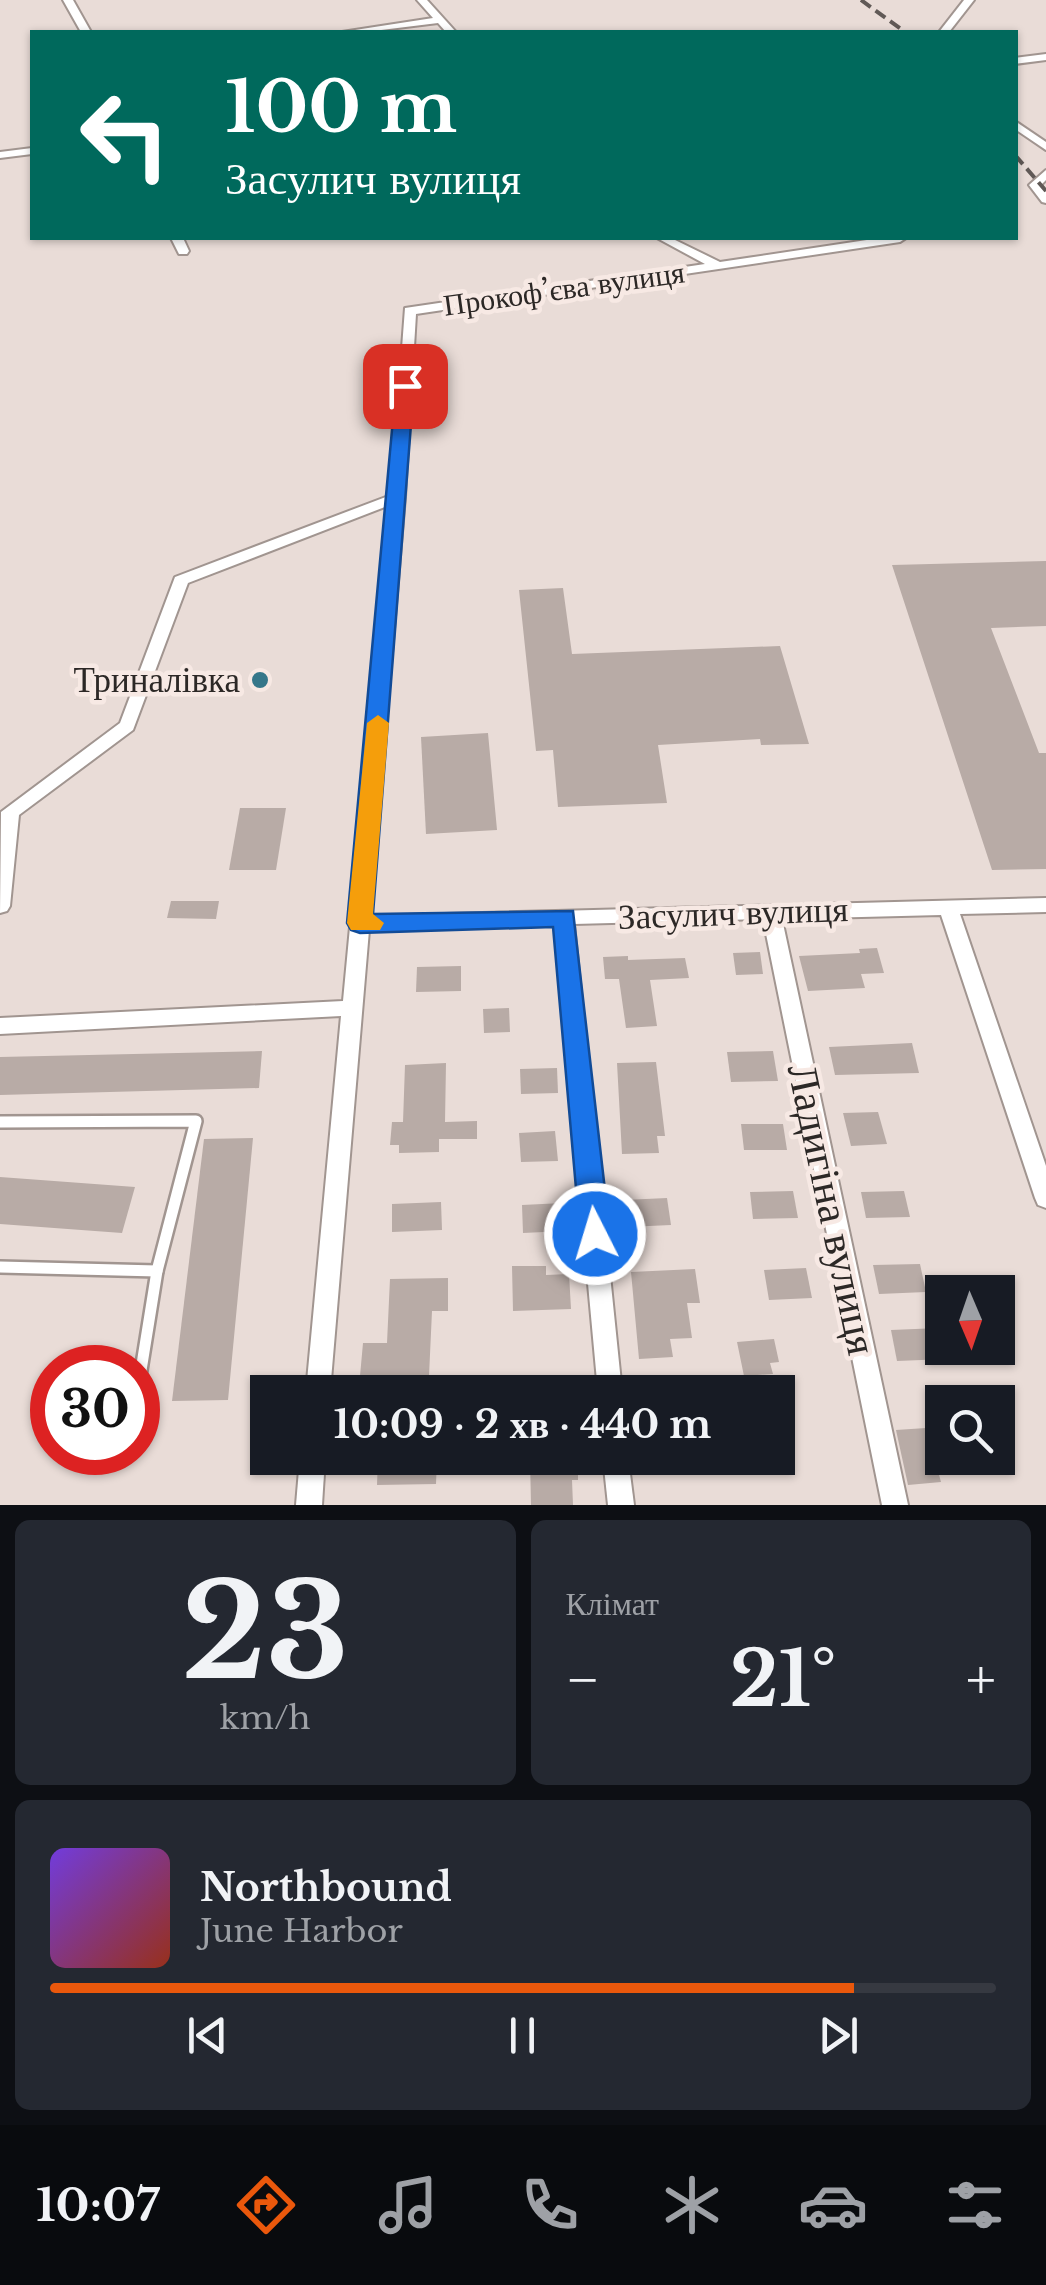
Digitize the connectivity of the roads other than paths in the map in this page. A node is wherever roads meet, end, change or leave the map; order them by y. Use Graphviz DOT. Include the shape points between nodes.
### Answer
graph roads {
  1 [pos="68,0"];
  2 [pos="422,0"];
  3 [pos="969,0"];
  4 [pos="439,20"];
  5 [pos="85,30"];
  6 [pos="362,30"];
  7 [pos="449,30"];
  8 [pos="946,30"];
  9 [pos="1046,57"];
  10 [pos="1018,61"];
  11 [pos="1018,126"];
  12 [pos="1046,148"];
  13 [pos="30,151"];
  14 [pos="0,155"];
  15 [pos="1046,173"];
  16 [pos="1046,200"];
  17 [pos="178,240"];
  18 [pos="666,240"];
  19 [pos="887,240"];
  20 [pos="182,251"];
  21 [pos="718,266"];
  22 [pos="398,497"];
  23 [pos="1046,905"];
  24 [pos="0,906"];
  25 [pos="948,908"];
  26 [pos="771,912"];
  27 [pos="564,918"];
  28 [pos="360,923"];
  29 [pos="350,1008"];
  30 [pos="0,1026"];
  31 [pos="0,1122"];
  32 [pos="1046,1198"];
  33 [pos="0,1267"];
  34 [pos="157,1272"];
  35 [pos="145,1345"];
  36 [pos="319,1375"];
  37 [pos="608,1375"];
  38 [pos="312,1475"];
  39 [pos="618,1475"];
  40 [pos="309,1505"];
  41 [pos="621,1505"];
  42 [pos="895,1505"];
  1 -- 5 [label="street"];
  2 -- 4 [label="street"];
  3 -- 8 [label="street"];
  4 -- 6 [label="street"];
  4 -- 7 [label="street"];
  9 -- 10 [label="street"];
  11 -- 12 [label="street"];
  13 -- 14 [label="street"];
  15 -- 16 [label="street" via="1035,185"];
  17 -- 20 [label="street"];
  18 -- 21 [label="street, Прокоф’єва вулиця"];
  19 -- 21 [label="street, Прокоф’єва вулиця"];
  21 -- 22 [label="street, Прокоф’єва вулиця" via="410,311"];
  22 -- 24 [label="street" via="182,580 126,726 10,812"];
  22 -- 28 [label="street"];
  23 -- 25 [label="street, Засулич вулиця"];
  25 -- 26 [label="street, Засулич вулиця"];
  25 -- 32 [label="street"];
  26 -- 27 [label="street, Засулич вулиця"];
  26 -- 42 [label="street, Ладигіна вулиця"];
  27 -- 28 [label="street, Засулич вулиця"];
  27 -- 37 [label="street"];
  28 -- 29 [label="street"];
  29 -- 30 [label="street"];
  29 -- 36 [label="street"];
  31 -- 34 [label="lane" via="196,1121"];
  33 -- 34 [label="lane"];
  34 -- 35 [label="lane"];
  38 -- 40 [label="street"];
  39 -- 41 [label="street"];
}
